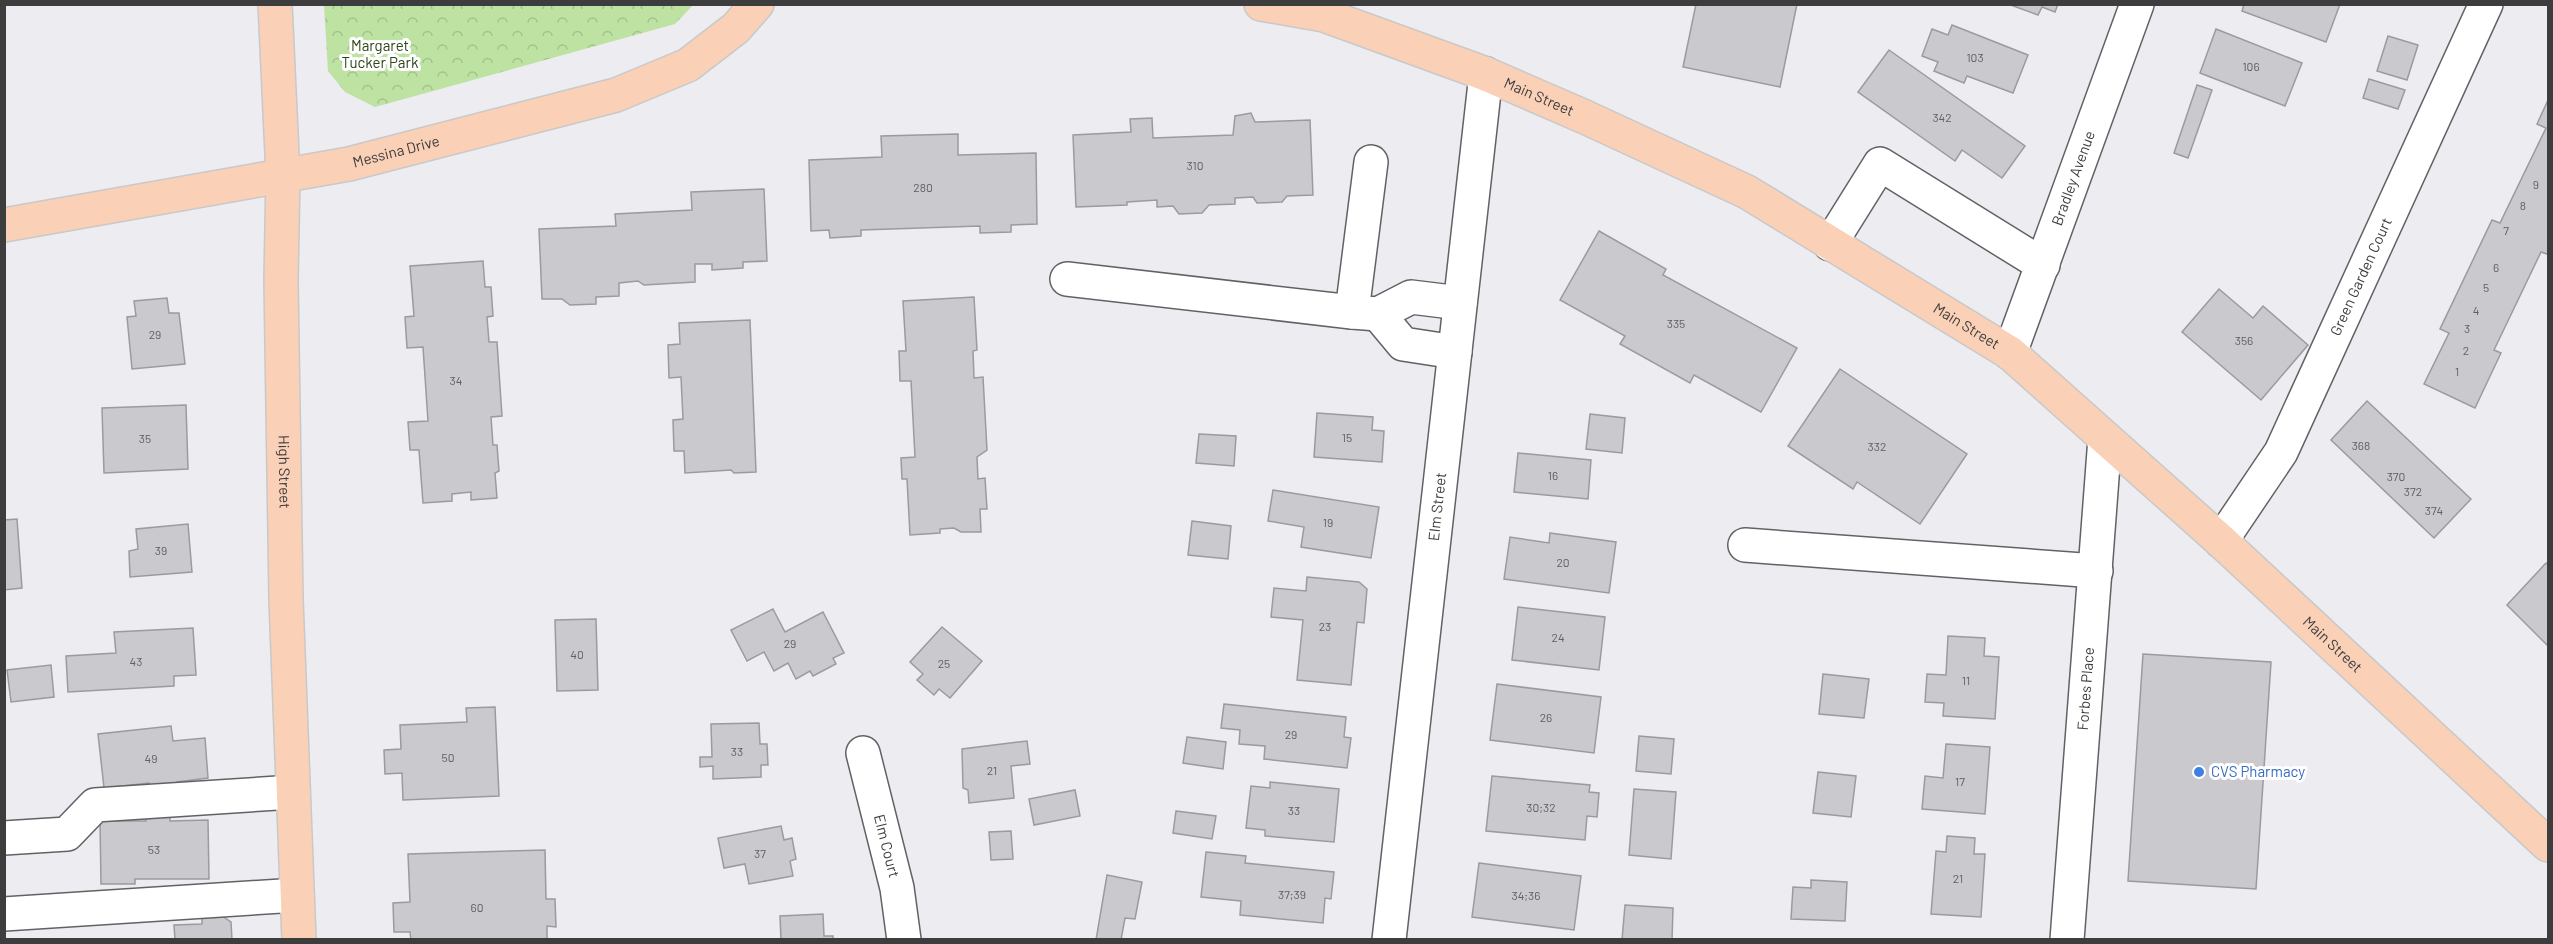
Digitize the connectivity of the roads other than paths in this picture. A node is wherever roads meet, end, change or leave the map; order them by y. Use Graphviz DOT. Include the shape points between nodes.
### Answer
graph roads {
  1 [pos="275,4"];
  2 [pos="757,4"];
  3 [pos="1261,4"];
  4 [pos="2137,4"];
  5 [pos="2487,4"];
  6 [pos="1325,10"];
  7 [pos="1486,74"];
  8 [pos="1371,162"];
  9 [pos="283,176"];
  10 [pos="4,225"];
  11 [pos="1830,243"];
  12 [pos="2043,265"];
  13 [pos="1067,279"];
  14 [pos="1460,303"];
  15 [pos="1365,313"];
  16 [pos="1455,352"];
  17 [pos="2010,353"];
  18 [pos="2106,438"];
  19 [pos="2222,541"];
  20 [pos="1745,545"];
  21 [pos="2096,571"];
  22 [pos="863,753"];
  23 [pos="293,792"];
  24 [pos="2544,832"];
  25 [pos="4,838"];
  26 [pos="297,895"];
  27 [pos="4,914"];
  28 [pos="298,939"];
  29 [pos="904,939"];
  30 [pos="1389,939"];
  31 [pos="2067,939"];
  1 -- 9 [label="main road, High Street"];
  2 -- 9 [label="main road, Messina Drive" via="736,28 688,65 616,95 349,164"];
  3 -- 6 [label="main road, Main Street"];
  4 -- 12 [label="street, Bradley Avenue"];
  5 -- 19 [label="street, Green Garden Court" via="2281,452"];
  6 -- 7 [label="main road, Main Street"];
  7 -- 11 [label="main road, Main Street" via="1747,192"];
  7 -- 14 [label="street, Elm Street"];
  8 -- 15 [label="street"];
  9 -- 10 [label="main road, Messina Drive"];
  9 -- 23 [label="main road, High Street" via="285,534"];
  11 -- 12 [label="street" via="1880,164"];
  11 -- 17 [label="main road, Main Street"];
  12 -- 17 [label="street, Bradley Avenue"];
  13 -- 15 [label="street"];
  14 -- 15 [label="street" via="1411,297"];
  14 -- 16 [label="street, Elm Street"];
  15 -- 16 [label="street" via="1403,344"];
  16 -- 30 [label="street, Elm Street"];
  17 -- 18 [label="main road, Main Street"];
  18 -- 19 [label="main road, Main Street"];
  18 -- 21 [label="street, Forbes Place"];
  19 -- 24 [label="main road, Main Street"];
  20 -- 21 [label="street"];
  21 -- 31 [label="street, Forbes Place"];
  22 -- 29 [label="street, Elm Court" via="897,888"];
  23 -- 25 [label="street" via="95,805 67,834"];
  23 -- 26 [label="main road, High Street"];
  26 -- 27 [label="street"];
  26 -- 28 [label="main road, High Street"];
}
